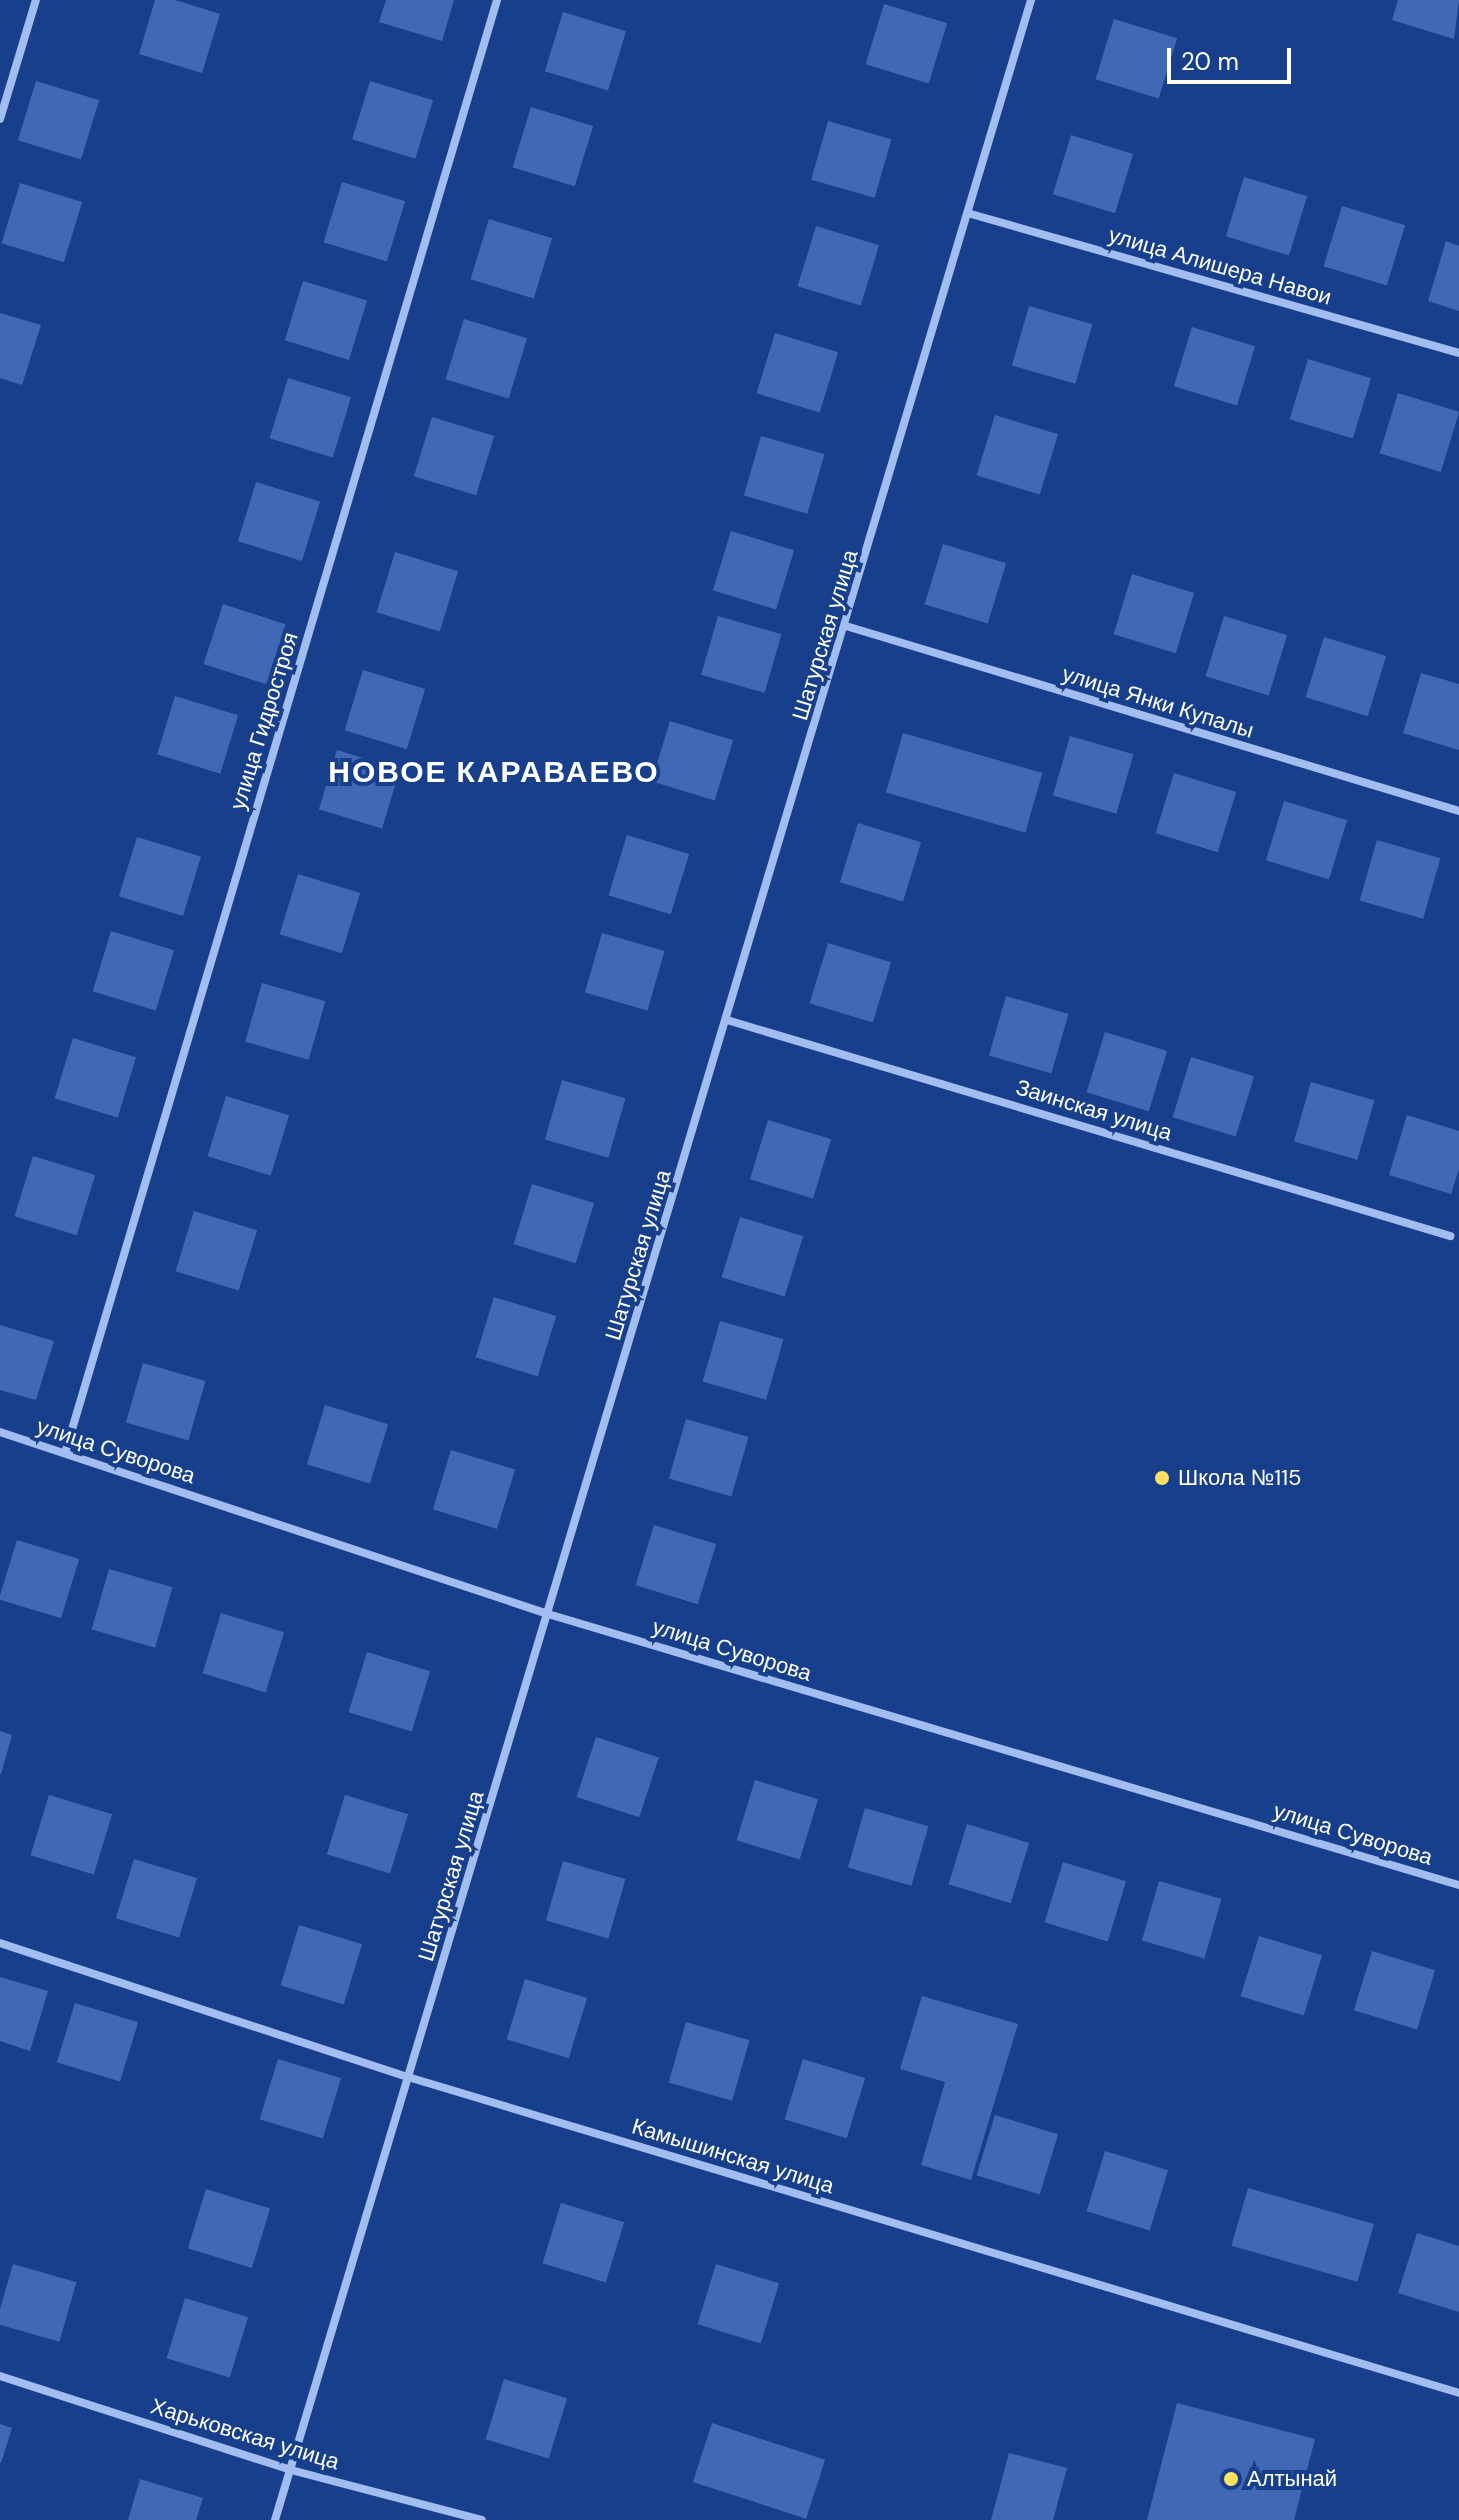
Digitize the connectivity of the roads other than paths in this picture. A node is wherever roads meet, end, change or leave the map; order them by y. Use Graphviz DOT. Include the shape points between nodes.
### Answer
graph roads {
  1 [pos="36,0"];
  2 [pos="497,0"];
  3 [pos="1031,0"];
  4 [pos="0,119"];
  5 [pos="971,214"];
  6 [pos="1459,353"];
  7 [pos="846,626"];
  8 [pos="1459,811"];
  9 [pos="727,1020"];
  10 [pos="1450,1236"];
  11 [pos="0,1432"];
  12 [pos="65,1453"];
  13 [pos="548,1614"];
  14 [pos="1459,1885"];
  15 [pos="0,1943"];
  16 [pos="408,2077"];
  17 [pos="0,2376"];
  18 [pos="1459,2393"];
  19 [pos="291,2470"];
  20 [pos="275,2520"];
  21 [pos="482,2520"];
  1 -- 4 [label="street"];
  2 -- 12 [label="street, улица Гидростроя"];
  3 -- 5 [label="street, Шатурская улица"];
  5 -- 6 [label="street, улица Алишера Навои"];
  5 -- 7 [label="street, Шатурская улица"];
  7 -- 8 [label="street, улица Янки Купалы"];
  7 -- 9 [label="street, Шатурская улица"];
  9 -- 10 [label="street, Заинская улица"];
  9 -- 13 [label="street, Шатурская улица"];
  11 -- 12 [label="street, улица Суворова"];
  12 -- 13 [label="street, улица Суворова"];
  13 -- 14 [label="street, улица Суворова"];
  13 -- 16 [label="street, Шатурская улица"];
  15 -- 16 [label="street, Камышинская улица"];
  16 -- 18 [label="street, Камышинская улица"];
  16 -- 19 [label="street, Шатурская улица"];
  17 -- 19 [label="street, Харьковская улица"];
  19 -- 20 [label="street, Шатурская улица"];
  19 -- 21 [label="street, Харьковская улица"];
}
